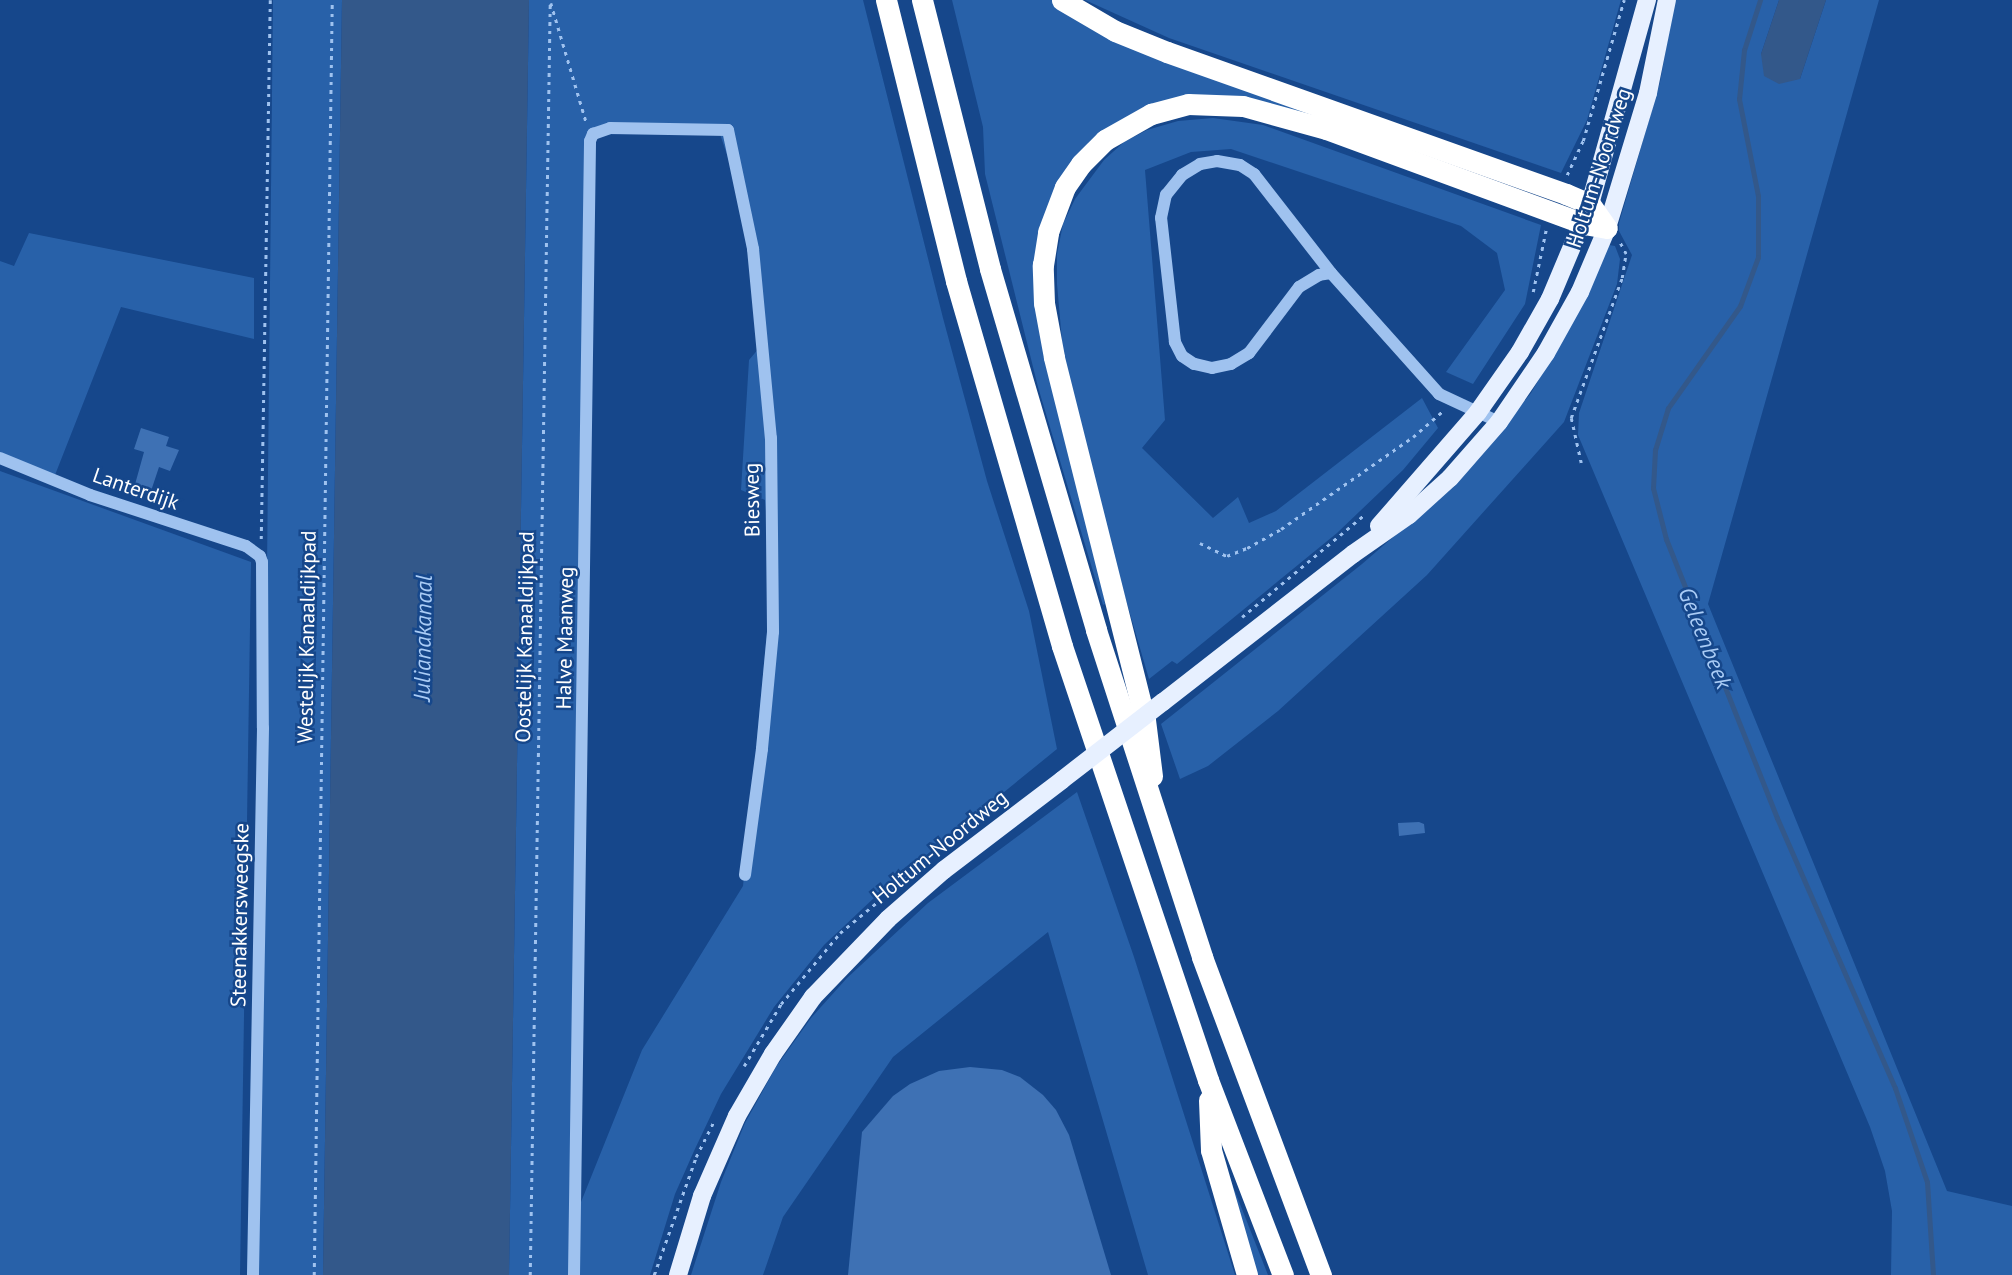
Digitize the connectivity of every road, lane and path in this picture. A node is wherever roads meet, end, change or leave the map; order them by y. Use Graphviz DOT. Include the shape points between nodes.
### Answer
graph roads {
  1 [pos="270,0"];
  2 [pos="332,0"];
  3 [pos="550,0"];
  4 [pos="886,0"];
  5 [pos="922,0"];
  6 [pos="1062,0"];
  7 [pos="1647,0"];
  8 [pos="1667,0"];
  9 [pos="593,134"];
  10 [pos="1587,214"];
  11 [pos="1607,228"];
  12 [pos="1331,273"];
  13 [pos="1452,401"];
  14 [pos="1478,412"];
  15 [pos="1499,422"];
  16 [pos="0,458"];
  17 [pos="1580,463"];
  18 [pos="1200,543"];
  19 [pos="1353,554"];
  20 [pos="260,556"];
  21 [pos="1159,827"];
  22 [pos="745,875"];
  23 [pos="1208,1080"];
  24 [pos="253,1275"];
  25 [pos="314,1275"];
  26 [pos="530,1275"];
  27 [pos="574,1275"];
  28 [pos="678,1275"];
  29 [pos="1247,1275"];
  30 [pos="1283,1275"];
  31 [pos="1321,1275"];
  1 -- 20 [label="path"];
  2 -- 25 [label="path, Westelijk Kanaaldijkpad"];
  3 -- 9 [label="path"];
  3 -- 26 [label="path, Oostelijk Kanaaldijkpad"];
  4 -- 23 [label="highway" via="956,281 1019,503 1062,646"];
  5 -- 21 [label="highway" via="1041,450"];
  6 -- 10 [label="highway" via="1167,52"];
  7 -- 10 [label="main road, Holtum-Noordweg"];
  8 -- 11 [label="main road, Holtum-Noordweg" via="1648,93"];
  9 -- 22 [label="street, Biesweg" via="610,128 725,129 732,145 753,249 771,438 773,632"];
  9 -- 27 [label="street, Halve Maanweg"];
  10 -- 11 [label="highway"];
  10 -- 14 [label="main road, Holtum-Noordweg" via="1544,310"];
  10 -- 21 [label="highway" via="1243,106 1188,104 1151,114 1105,140 1074,174 1048,232 1044,303 1145,720"];
  11 -- 15 [label="main road, Holtum-Noordweg" via="1580,292"];
  11 -- 17 [label="path" via="1626,254 1622,278 1571,418"];
  12 -- 12 [label="street" via="1298,287 1249,353 1212,368 1194,364 1182,356 1175,342 1161,218 1166,195 1182,175 1200,164 1240,165 1254,174"];
  12 -- 13 [label="street" via="1430,384"];
  13 -- 14 [label="street"];
  13 -- 18 [label="path" via="1413,437 1281,529 1227,556"];
  14 -- 15 [label="street"];
  14 -- 19 [label="main road, Holtum-Noordweg"];
  15 -- 19 [label="main road, Holtum-Noordweg" via="1450,478 1409,515"];
  16 -- 20 [label="street, Lanterdijk" via="90,495 246,546"];
  19 -- 28 [label="main road, Holtum-Noordweg, bridge" via="917,894 862,943 813,997 737,1116 702,1196"];
  20 -- 24 [label="street, Steenakkersweegske" via="264,589"];
  21 -- 31 [label="highway"];
  23 -- 29 [label="highway" via="1211,1150"];
  23 -- 30 [label="highway"];
}
